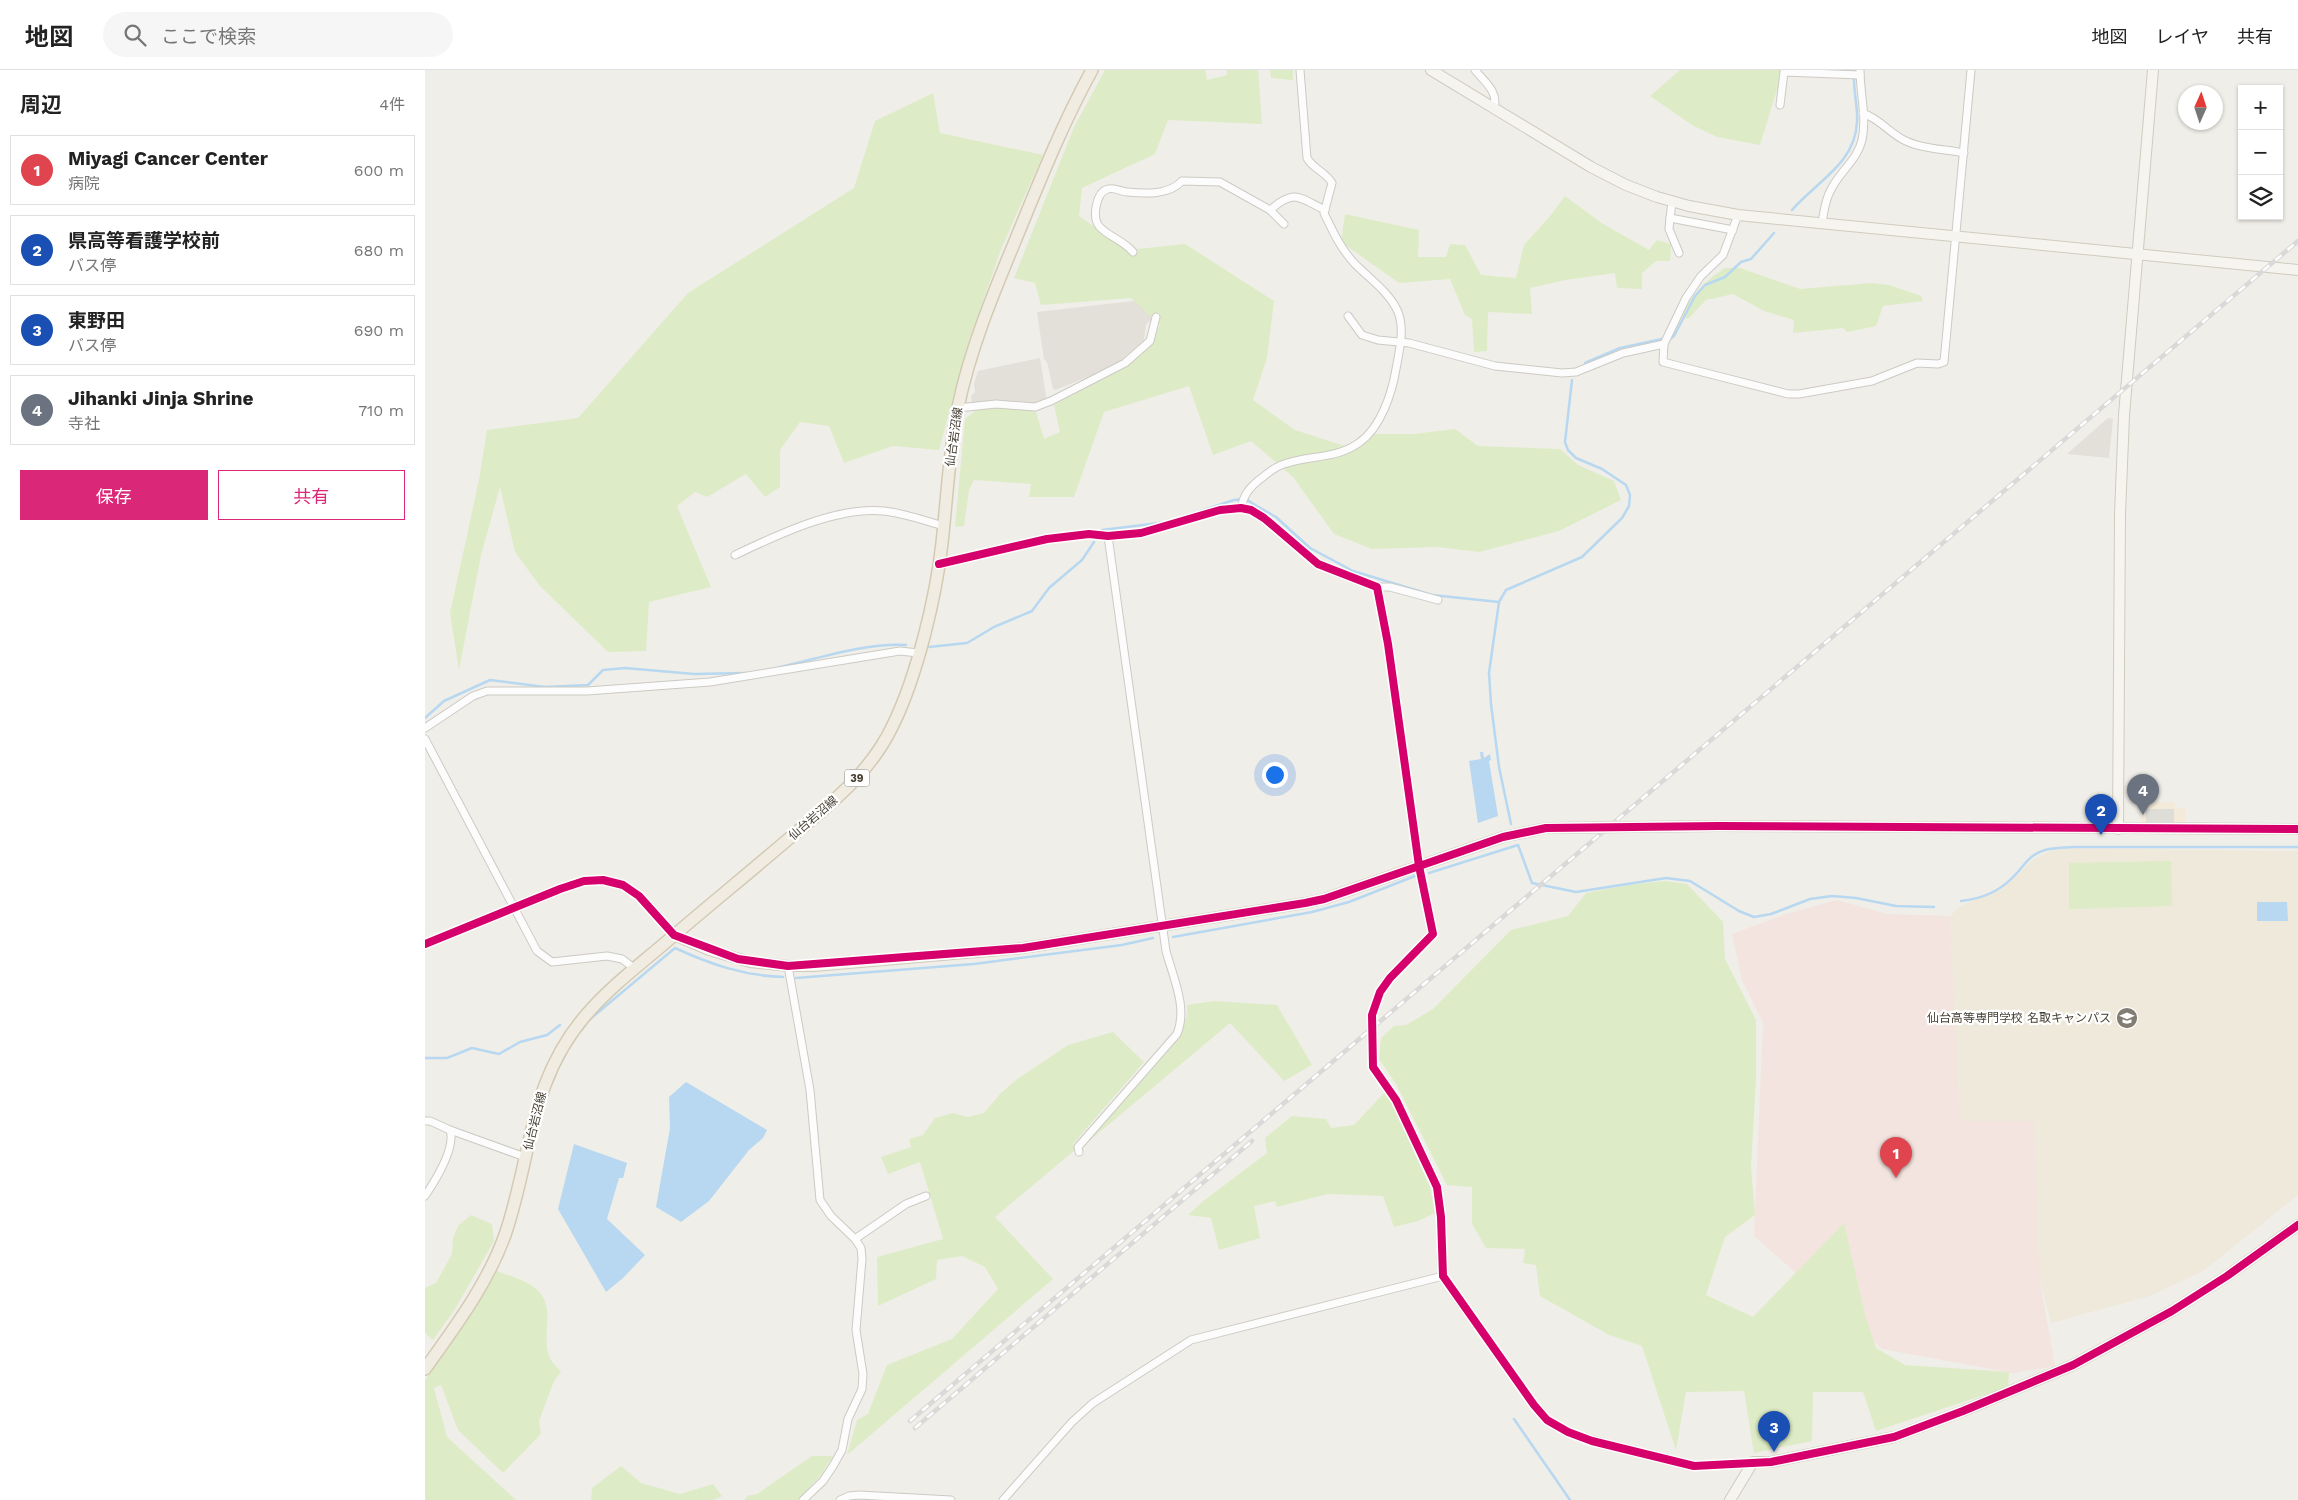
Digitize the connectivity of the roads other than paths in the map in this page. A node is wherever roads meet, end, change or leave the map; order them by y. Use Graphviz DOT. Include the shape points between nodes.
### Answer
graph roads {
  1 [pos="1092,70"];
  2 [pos="1300,70"];
  3 [pos="1431,70"];
  4 [pos="1475,70"];
  5 [pos="1971,70"];
  6 [pos="2153,70"];
  7 [pos="1785,71"];
  8 [pos="1830,72"];
  9 [pos="1860,72"];
  10 [pos="1780,104"];
  11 [pos="1494,108"];
  12 [pos="1863,113"];
  13 [pos="1965,152"];
  14 [pos="1672,202"];
  15 [pos="1270,210"];
  16 [pos="1325,210"];
  17 [pos="1739,215"];
  18 [pos="1670,218"];
  19 [pos="1822,223"];
  20 [pos="1284,224"];
  21 [pos="1733,230"];
  22 [pos="1956,236"];
  23 [pos="1133,252"];
  24 [pos="1679,253"];
  25 [pos="2137,255"];
  26 [pos="2298,270"];
  27 [pos="1348,316"];
  28 [pos="1156,317"];
  29 [pos="1401,342"];
  30 [pos="1664,344"];
  31 [pos="958,408"];
  32 [pos="1243,502"];
  33 [pos="944,526"];
  34 [pos="1107,536"];
  35 [pos="735,555"];
  36 [pos="939,564"];
  37 [pos="1377,587"];
  38 [pos="1438,600"];
  39 [pos="918,653"];
  40 [pos="425,728"];
  41 [pos="425,739"];
  42 [pos="2118,829"];
  43 [pos="2298,829"];
  44 [pos="1419,866"];
  45 [pos="514,907"];
  46 [pos="1162,927"];
  47 [pos="674,935"];
  48 [pos="425,944"];
  49 [pos="788,966"];
  50 [pos="635,968"];
  51 [pos="425,1121"];
  52 [pos="450,1130"];
  53 [pos="1079,1152"];
  54 [pos="525,1157"];
  55 [pos="425,1196"];
  56 [pos="926,1196"];
  57 [pos="2298,1224"];
  58 [pos="855,1239"];
  59 [pos="1443,1276"];
  60 [pos="425,1369"];
  61 [pos="1753,1462"];
  62 [pos="803,1500"];
  63 [pos="840,1500"];
  64 [pos="951,1500"];
  65 [pos="1003,1500"];
  66 [pos="1730,1500"];
  1 -- 31 [label="main road, 仙台岩沼線 / 39" via="1065,123 994,292"];
  2 -- 16 [label="street" via="1307,158 1332,183"];
  3 -- 11 [label="street"];
  4 -- 11 [label="street" via="1493,92"];
  5 -- 13 [label="street"];
  6 -- 25 [label="street"];
  7 -- 8 [label="street"];
  7 -- 10 [label="street"];
  8 -- 9 [label="street"];
  9 -- 12 [label="street"];
  11 -- 14 [label="street" via="1593,168 1626,185"];
  12 -- 13 [label="street" via="1877,118 1908,142"];
  12 -- 19 [label="street" via="1861,141 1854,157 1833,186"];
  13 -- 22 [label="street"];
  14 -- 17 [label="street"];
  14 -- 18 [label="street"];
  15 -- 16 [label="street" via="1285,198 1297,196"];
  15 -- 20 [label="street"];
  15 -- 23 [label="street" via="1220,182 1182,181 1177,187 1161,192 1104,191 1095,211 1096,220 1100,228"];
  16 -- 29 [label="street" via="1343,250 1390,298 1399,313"];
  17 -- 19 [label="street"];
  17 -- 21 [label="street"];
  18 -- 21 [label="street"];
  18 -- 24 [label="street" via="1669,229"];
  19 -- 22 [label="street"];
  21 -- 30 [label="street" via="1723,255 1701,276 1686,298"];
  22 -- 25 [label="street"];
  22 -- 30 [label="street" via="1946,359 1941,363 1917,363 1872,381 1788,394 1663,362"];
  25 -- 26 [label="street"];
  25 -- 42 [label="street" via="2123,415"];
  27 -- 29 [label="street" via="1361,335"];
  28 -- 31 [label="street" via="1150,341 1125,362 1043,405 996,404"];
  29 -- 30 [label="street" via="1495,366 1562,373 1576,372 1623,353"];
  29 -- 32 [label="street" via="1395,376 1383,411 1375,427 1361,442 1329,456 1285,463 1273,469 1249,488"];
  31 -- 33 [label="main road, 仙台岩沼線 / 39"];
  32 -- 34 [label="street" via="1155,530"];
  32 -- 37 [label="street" via="1318,564"];
  33 -- 35 [label="street" via="886,511 861,512 840,515 787,532"];
  33 -- 36 [label="main road, 仙台岩沼線 / 39"];
  34 -- 36 [label="street" via="1089,534 1047,539"];
  34 -- 46 [label="street"];
  36 -- 39 [label="main road, 仙台岩沼線 / 39"];
  37 -- 38 [label="street" via="1390,586"];
  37 -- 44 [label="street"];
  39 -- 40 [label="street" via="901,651 710,682 587,691 487,691 473,696"];
  39 -- 47 [label="main road, 仙台岩沼線 / 39" via="895,721 868,767 830,804"];
  41 -- 45 [label="street"];
  42 -- 43 [label="street"];
  42 -- 44 [label="street" via="1546,828 1503,837"];
  44 -- 46 [label="street" via="1324,899"];
  44 -- 59 [label="street" via="1433,934 1389,978 1380,992 1372,1015 1373,1067 1396,1100 1437,1187"];
  45 -- 47 [label="street" via="584,882 603,880 623,885 639,896"];
  45 -- 48 [label="street"];
  45 -- 50 [label="street" via="537,951 552,962 607,956 623,959"];
  46 -- 49 [label="street" via="989,952"];
  46 -- 53 [label="street" via="1181,1009 1180,1026 1149,1068 1078,1147"];
  47 -- 49 [label="street" via="738,959"];
  47 -- 50 [label="main road, 仙台岩沼線 / 39"];
  49 -- 58 [label="street" via="810,1090 820,1200"];
  50 -- 54 [label="main road, 仙台岩沼線 / 39" via="585,1016 563,1046 541,1092"];
  51 -- 52 [label="street"];
  52 -- 54 [label="street"];
  52 -- 55 [label="street" via="453,1138 444,1163"];
  54 -- 60 [label="main road, 仙台岩沼線 / 39" via="497,1257"];
  56 -- 58 [label="street" via="906,1204"];
  57 -- 61 [label="street" via="2172,1311 2035,1382 1893,1437 1771,1462"];
  58 -- 62 [label="street" via="861,1248 856,1330 863,1374 862,1389 848,1419 842,1450 823,1481"];
  59 -- 61 [label="street" via="1528,1398 1547,1420 1592,1441 1694,1466"];
  59 -- 65 [label="street" via="1191,1340 1093,1403"];
  61 -- 66 [label="street"];
  63 -- 64 [label="street" via="849,1496"];
}
